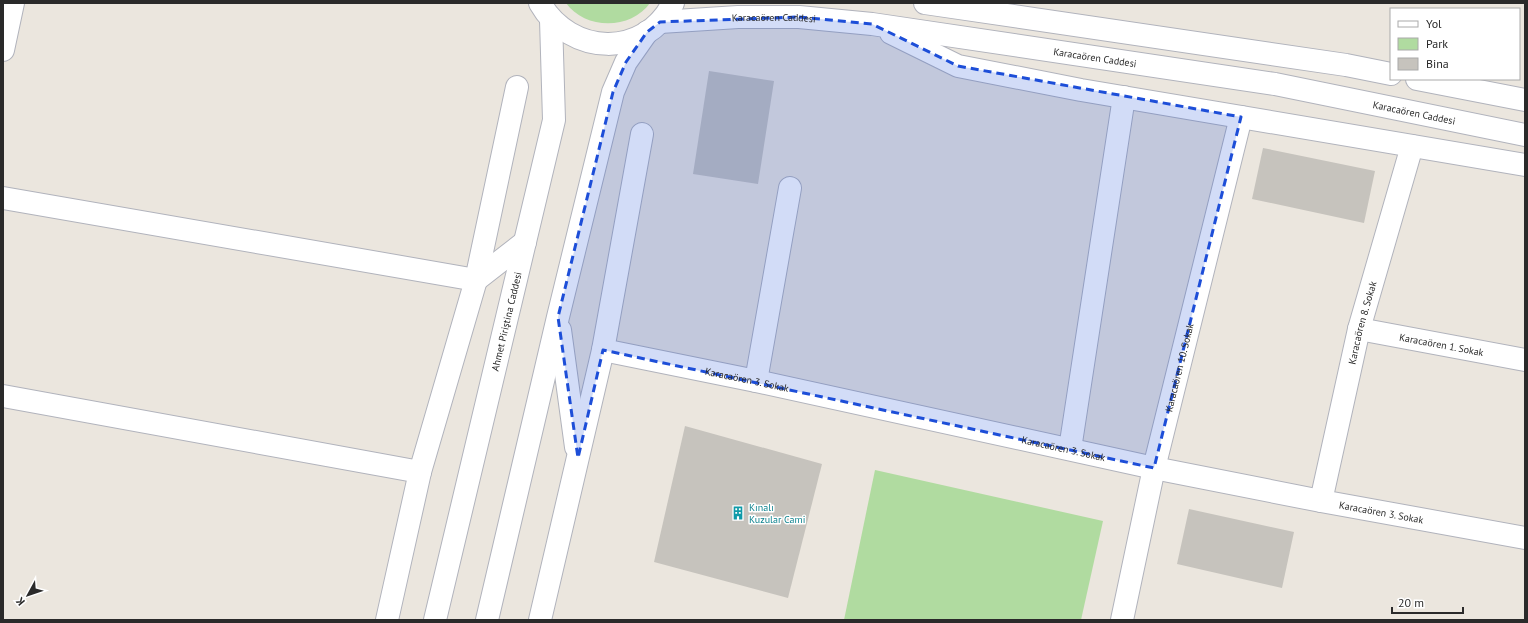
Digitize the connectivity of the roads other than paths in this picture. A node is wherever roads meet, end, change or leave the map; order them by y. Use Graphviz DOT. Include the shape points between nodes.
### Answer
graph roads {
  1 [pos="13,3"];
  2 [pos="673,3"];
  3 [pos="925,3"];
  4 [pos="546,11"];
  5 [pos="872,24"];
  6 [pos="654,27"];
  7 [pos="3,50"];
  8 [pos="1390,74"];
  9 [pos="1422,80"];
  10 [pos="517,87"];
  11 [pos="1124,97"];
  12 [pos="1525,100"];
  13 [pos="1241,117"];
  14 [pos="642,134"];
  15 [pos="1525,135"];
  16 [pos="1412,146"];
  17 [pos="1525,165"];
  18 [pos="790,188"];
  19 [pos="3,198"];
  20 [pos="525,242"];
  21 [pos="476,280"];
  22 [pos="558,317"];
  23 [pos="1359,329"];
  24 [pos="603,350"];
  25 [pos="1525,360"];
  26 [pos="756,381"];
  27 [pos="3,396"];
  28 [pos="1070,449"];
  29 [pos="578,458"];
  30 [pos="1154,468"];
  31 [pos="420,472"];
  32 [pos="1321,501"];
  33 [pos="1525,538"];
  34 [pos="387,620"];
  35 [pos="435,620"];
  36 [pos="487,620"];
  37 [pos="540,620"];
  38 [pos="1122,620"];
  1 -- 7 [label="street"];
  2 -- 6 [label="street"];
  3 -- 8 [label="street" via="1346,65"];
  4 -- 6 [label="street, Ahmet Piriştina Caddesi" via="572,36 597,44 623,43"];
  4 -- 20 [label="street, Ahmet Piriştina Caddesi" via="554,120"];
  5 -- 6 [label="street, Karacaören Caddesi" via="799,17 738,17"];
  5 -- 11 [label="street" via="958,66"];
  5 -- 15 [label="street, Karacaören Caddesi" via="1275,84"];
  6 -- 22 [label="street" via="626,62 613,92"];
  9 -- 12 [label="street"];
  10 -- 21 [label="street"];
  11 -- 13 [label="street"];
  11 -- 28 [label="street"];
  13 -- 16 [label="street"];
  13 -- 30 [label="street, Karacaören 10. Sokak"];
  14 -- 24 [label="street"];
  16 -- 17 [label="street"];
  16 -- 23 [label="street, Karacaören 8. Sokak"];
  18 -- 26 [label="street"];
  19 -- 21 [label="street"];
  20 -- 21 [label="street"];
  20 -- 35 [label="street, Ahmet Piriştina Caddesi"];
  21 -- 31 [label="street"];
  22 -- 29 [label="street"];
  22 -- 36 [label="street"];
  23 -- 25 [label="street, Karacaören 1. Sokak"];
  23 -- 32 [label="street, Karacaören 8. Sokak"];
  24 -- 26 [label="street, Karacaören 3. Sokak"];
  24 -- 29 [label="street"];
  26 -- 28 [label="street, Karacaören 3. Sokak"];
  27 -- 31 [label="street"];
  28 -- 30 [label="street, Karacaören 3. Sokak"];
  29 -- 37 [label="street"];
  30 -- 32 [label="street, Karacaören 3. Sokak"];
  30 -- 38 [label="street, Karacaören 10. Sokak"];
  31 -- 34 [label="street"];
  32 -- 33 [label="street, Karacaören 3. Sokak"];
}
